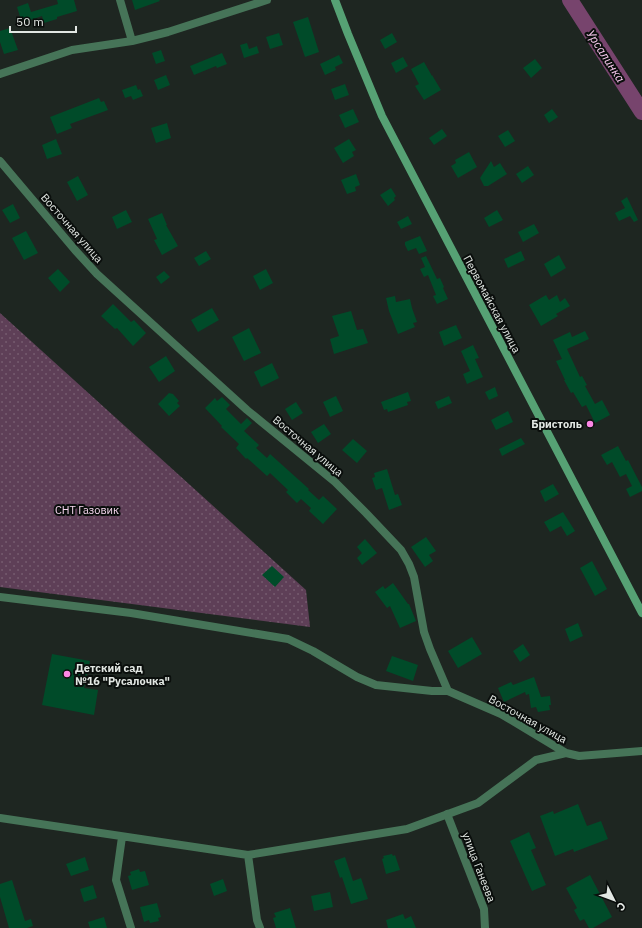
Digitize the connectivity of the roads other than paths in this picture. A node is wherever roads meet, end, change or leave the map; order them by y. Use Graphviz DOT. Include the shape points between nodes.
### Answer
graph roads {
  1 [pos="120,0"];
  2 [pos="267,0"];
  3 [pos="336,0"];
  4 [pos="132,40"];
  5 [pos="0,74"];
  6 [pos="0,161"];
  7 [pos="0,597"];
  8 [pos="642,613"];
  9 [pos="448,691"];
  10 [pos="642,751"];
  11 [pos="566,753"];
  12 [pos="447,814"];
  13 [pos="0,818"];
  14 [pos="122,837"];
  15 [pos="248,856"];
  16 [pos="131,928"];
  17 [pos="260,928"];
  18 [pos="485,928"];
  1 -- 4 [label="street"];
  2 -- 4 [label="street" via="168,32"];
  3 -- 8 [label="main road, Первомайская улица" via="382,116"];
  4 -- 5 [label="street" via="72,50"];
  6 -- 9 [label="street, Восточная улица" via="97,274 247,410 335,482 401,550 414,577 424,632"];
  7 -- 9 [label="street" via="131,613 288,639 376,685 432,692"];
  9 -- 11 [label="street, Восточная улица" via="501,714"];
  10 -- 11 [label="street" via="579,756"];
  11 -- 12 [label="street" via="536,760 478,803"];
  12 -- 15 [label="street" via="407,829"];
  12 -- 18 [label="street, улица Ганеева" via="484,910"];
  13 -- 14 [label="street"];
  14 -- 15 [label="street"];
  14 -- 16 [label="street" via="116,880"];
  15 -- 17 [label="street"];
}
